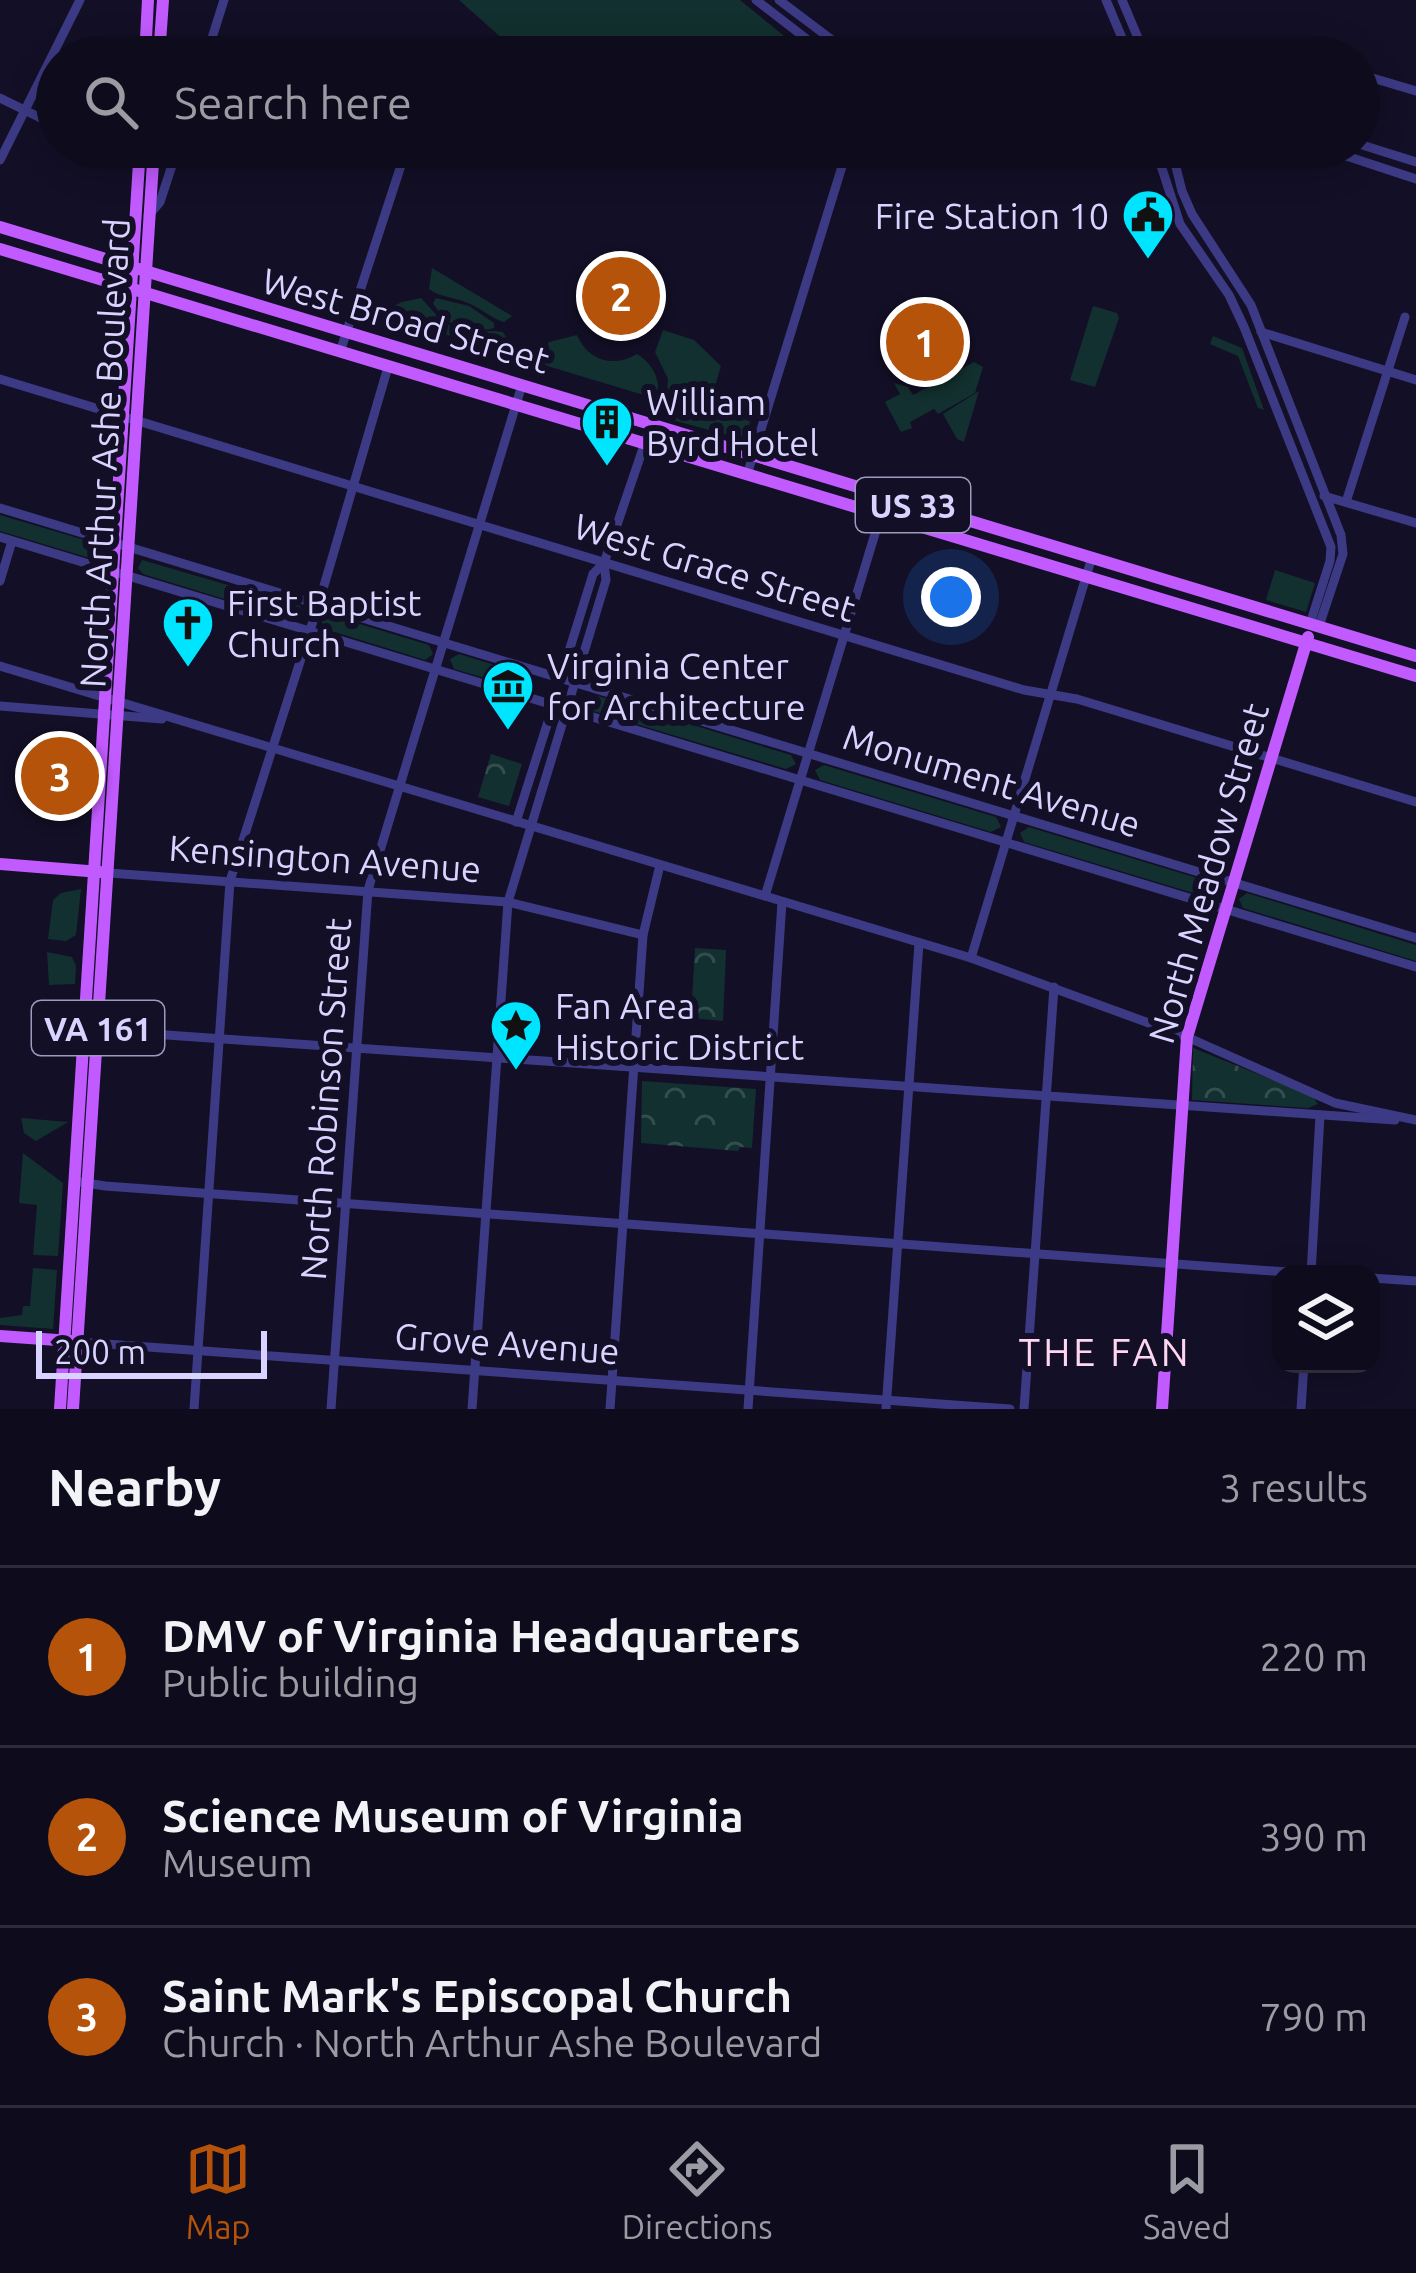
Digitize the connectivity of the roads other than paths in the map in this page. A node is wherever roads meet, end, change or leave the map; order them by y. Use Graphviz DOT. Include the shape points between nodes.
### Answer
graph roads {
  1 [pos="80,0"];
  2 [pos="148,0"];
  3 [pos="163,0"];
  4 [pos="224,0"];
  5 [pos="756,0"];
  6 [pos="778,0"];
  7 [pos="1106,0"];
  8 [pos="1122,0"];
  9 [pos="62,36"];
  10 [pos="146,36"];
  11 [pos="160,36"];
  12 [pos="213,36"];
  13 [pos="803,36"];
  14 [pos="827,36"];
  15 [pos="1121,36"];
  16 [pos="1137,36"];
  17 [pos="1380,80"];
  18 [pos="36,89"];
  19 [pos="1416,91"];
  20 [pos="0,98"];
  21 [pos="25,111"];
  22 [pos="36,116"];
  23 [pos="1380,151"];
  24 [pos="0,160"];
  25 [pos="1416,162"];
  26 [pos="1380,166"];
  27 [pos="152,168"];
  28 [pos="171,168"];
  29 [pos="400,168"];
  30 [pos="842,168"];
  31 [pos="1160,168"];
  32 [pos="1176,168"];
  33 [pos="146,169"];
  34 [pos="1416,178"];
  35 [pos="148,216"];
  36 [pos="0,227"];
  37 [pos="0,249"];
  38 [pos="138,271"];
  39 [pos="137,290"];
  40 [pos="1405,317"];
  41 [pos="1244,327"];
  42 [pos="1261,332"];
  43 [pos="346,334"];
  44 [pos="340,352"];
  45 [pos="388,367"];
  46 [pos="1385,370"];
  47 [pos="0,379"];
  48 [pos="1416,380"];
  49 [pos="522,385"];
  50 [pos="517,405"];
  51 [pos="122,416"];
  52 [pos="137,420"];
  53 [pos="651,425"];
  54 [pos="643,444"];
  55 [pos="753,458"];
  56 [pos="747,475"];
  57 [pos="352,486"];
  58 [pos="1308,490"];
  59 [pos="1327,496"];
  60 [pos="1346,502"];
  61 [pos="0,508"];
  62 [pos="881,514"];
  63 [pos="1416,524"];
  64 [pos="482,525"];
  65 [pos="6,539"];
  66 [pos="113,542"];
  67 [pos="130,546"];
  68 [pos="1092,557"];
  69 [pos="604,563"];
  70 [pos="112,572"];
  71 [pos="1086,576"];
  72 [pos="128,577"];
  73 [pos="0,581"];
  74 [pos="318,604"];
  75 [pos="1315,625"];
  76 [pos="309,631"];
  77 [pos="847,635"];
  78 [pos="446,643"];
  79 [pos="1307,644"];
  80 [pos="1416,656"];
  81 [pos="0,665"];
  82 [pos="437,670"];
  83 [pos="548,673"];
  84 [pos="1416,676"];
  85 [pos="561,677"];
  86 [pos="575,682"];
  87 [pos="1050,695"];
  88 [pos="104,697"];
  89 [pos="539,701"];
  90 [pos="0,706"];
  91 [pos="553,706"];
  92 [pos="114,710"];
  93 [pos="567,710"];
  94 [pos="273,746"];
  95 [pos="809,753"];
  96 [pos="1271,757"];
  97 [pos="801,781"];
  98 [pos="402,787"];
  99 [pos="1416,802"];
  100 [pos="1014,815"];
  101 [pos="516,822"];
  102 [pos="529,826"];
  103 [pos="1006,843"];
  104 [pos="0,864"];
  105 [pos="660,865"];
  106 [pos="93,871"];
  107 [pos="109,872"];
  108 [pos="230,881"];
  109 [pos="1234,882"];
  110 [pos="368,890"];
  111 [pos="765,896"];
  112 [pos="508,902"];
  113 [pos="782,902"];
  114 [pos="1225,910"];
  115 [pos="643,934"];
  116 [pos="1416,938"];
  117 [pos="919,944"];
  118 [pos="971,958"];
  119 [pos="1416,967"];
  120 [pos="1054,987"];
  121 [pos="91,1030"];
  122 [pos="220,1037"];
  123 [pos="1187,1037"];
  124 [pos="356,1046"];
  125 [pos="495,1055"];
  126 [pos="633,1067"];
  127 [pos="770,1077"];
  128 [pos="909,1087"];
  129 [pos="1045,1096"];
  130 [pos="1183,1107"];
  131 [pos="1320,1115"];
  132 [pos="1416,1121"];
  133 [pos="81,1182"];
  134 [pos="210,1193"];
  135 [pos="344,1202"];
  136 [pos="486,1212"];
  137 [pos="621,1224"];
  138 [pos="760,1233"];
  139 [pos="898,1243"];
  140 [pos="1034,1253"];
  141 [pos="1173,1264"];
  142 [pos="1312,1265"];
  143 [pos="1272,1271"];
  144 [pos="1380,1279"];
  145 [pos="1416,1281"];
  146 [pos="0,1336"];
  147 [pos="71,1341"];
  148 [pos="198,1352"];
  149 [pos="334,1360"];
  150 [pos="474,1371"];
  151 [pos="1303,1373"];
  152 [pos="612,1381"];
  153 [pos="749,1390"];
  154 [pos="886,1405"];
  155 [pos="60,1409"];
  156 [pos="73,1409"];
  157 [pos="194,1409"];
  158 [pos="331,1409"];
  159 [pos="472,1409"];
  160 [pos="610,1409"];
  161 [pos="748,1409"];
  162 [pos="1010,1409"];
  163 [pos="1024,1409"];
  164 [pos="1162,1409"];
  165 [pos="1301,1409"];
  1 -- 9 [label="street"];
  2 -- 10 [label="main road"];
  3 -- 11 [label="main road"];
  4 -- 12 [label="street"];
  5 -- 13 [label="street"];
  6 -- 14 [label="street"];
  7 -- 15 [label="street"];
  8 -- 16 [label="street"];
  17 -- 19 [label="street"];
  18 -- 21 [label="street"];
  20 -- 21 [label="street"];
  21 -- 22 [label="street"];
  21 -- 24 [label="street"];
  23 -- 25 [label="street"];
  26 -- 34 [label="street"];
  27 -- 33 [label="street"];
  28 -- 35 [label="street"];
  29 -- 43 [label="street"];
  30 -- 55 [label="street"];
  31 -- 41 [label="street, North Meadow Street" via="1180,224"];
  32 -- 42 [label="street, North Meadow Street" via="1192,214"];
  33 -- 35 [label="main road, North Arthur Ashe Boulevard / VA 161"];
  33 -- 38 [label="main road, North Arthur Ashe Boulevard / VA 161"];
  35 -- 38 [label="main road, North Arthur Ashe Boulevard / VA 161"];
  36 -- 38 [label="main road, West Broad Street / US 33"];
  37 -- 39 [label="main road, West Broad Street / US 33"];
  38 -- 39 [label="main road, North Arthur Ashe Boulevard / VA 161"];
  38 -- 43 [label="main road, West Broad Street / US 33"];
  39 -- 44 [label="main road, West Broad Street / US 33"];
  39 -- 51 [label="main road, North Arthur Ashe Boulevard / VA 161"];
  39 -- 52 [label="main road, North Arthur Ashe Boulevard / VA 161"];
  40 -- 46 [label="street"];
  41 -- 42 [label="street"];
  41 -- 58 [label="street, North Meadow Street"];
  42 -- 46 [label="street"];
  42 -- 59 [label="street, North Meadow Street"];
  43 -- 44 [label="street"];
  43 -- 49 [label="main road, West Broad Street / US 33"];
  44 -- 45 [label="main road, West Broad Street / US 33"];
  45 -- 50 [label="main road, West Broad Street / US 33"];
  45 -- 57 [label="street"];
  46 -- 48 [label="street"];
  46 -- 60 [label="street"];
  47 -- 51 [label="street, West Grace Street"];
  49 -- 50 [label="street, North Robinson Street"];
  49 -- 53 [label="main road, West Broad Street / US 33"];
  50 -- 54 [label="main road, West Broad Street / US 33"];
  50 -- 64 [label="street, North Robinson Street"];
  51 -- 52 [label="street, West Grace Street"];
  51 -- 66 [label="main road, North Arthur Ashe Boulevard / VA 161"];
  52 -- 57 [label="street, West Grace Street"];
  52 -- 67 [label="main road, North Arthur Ashe Boulevard / VA 161"];
  53 -- 54 [label="street"];
  53 -- 55 [label="main road, West Broad Street / US 33"];
  54 -- 56 [label="main road, West Broad Street / US 33"];
  54 -- 69 [label="street"];
  55 -- 56 [label="street"];
  55 -- 68 [label="main road, West Broad Street / US 33"];
  56 -- 62 [label="main road, West Broad Street / US 33"];
  57 -- 64 [label="street, West Grace Street"];
  57 -- 74 [label="street"];
  58 -- 59 [label="street"];
  58 -- 75 [label="street, North Meadow Street" via="1332,556"];
  59 -- 60 [label="street"];
  59 -- 75 [label="street, North Meadow Street" via="1343,548"];
  60 -- 63 [label="street"];
  61 -- 66 [label="street, Monument Avenue"];
  62 -- 71 [label="main road, West Broad Street / US 33"];
  62 -- 77 [label="street"];
  64 -- 69 [label="street, West Grace Street"];
  64 -- 78 [label="street, North Robinson Street"];
  65 -- 70 [label="street, Monument Avenue"];
  65 -- 73 [label="street"];
  66 -- 67 [label="street, Monument Avenue"];
  66 -- 70 [label="main road, North Arthur Ashe Boulevard / VA 161"];
  67 -- 72 [label="main road, North Arthur Ashe Boulevard / VA 161"];
  67 -- 74 [label="street, Monument Avenue"];
  68 -- 71 [label="street"];
  68 -- 75 [label="main road, West Broad Street / US 33"];
  69 -- 77 [label="street, West Grace Street"];
  69 -- 85 [label="street" via="593,574"];
  69 -- 86 [label="street"];
  70 -- 72 [label="street, Monument Avenue"];
  70 -- 88 [label="main road, North Arthur Ashe Boulevard / VA 161"];
  71 -- 79 [label="main road, West Broad Street / US 33"];
  71 -- 87 [label="street"];
  72 -- 76 [label="street, Monument Avenue"];
  72 -- 92 [label="main road, North Arthur Ashe Boulevard / VA 161"];
  74 -- 76 [label="street"];
  74 -- 78 [label="street, Monument Avenue"];
  75 -- 79 [label="main road, North Meadow Street"];
  75 -- 80 [label="main road, West Broad Street / US 33"];
  76 -- 82 [label="street, Monument Avenue"];
  76 -- 94 [label="street"];
  77 -- 87 [label="street, West Grace Street"];
  77 -- 95 [label="street"];
  78 -- 82 [label="street, North Robinson Street"];
  78 -- 83 [label="street, Monument Avenue"];
  79 -- 84 [label="main road, West Broad Street / US 33"];
  79 -- 96 [label="main road, North Meadow Street"];
  81 -- 88 [label="street"];
  82 -- 89 [label="street, Monument Avenue"];
  82 -- 98 [label="street, North Robinson Street"];
  83 -- 85 [label="street, Monument Avenue"];
  83 -- 89 [label="street"];
  85 -- 86 [label="street, Monument Avenue"];
  86 -- 93 [label="street"];
  86 -- 95 [label="street, Monument Avenue"];
  87 -- 96 [label="street, West Grace Street"];
  87 -- 100 [label="street"];
  88 -- 92 [label="main road, North Arthur Ashe Boulevard / VA 161"];
  89 -- 91 [label="street, Monument Avenue"];
  90 -- 92 [label="street"];
  91 -- 93 [label="street, Monument Avenue"];
  91 -- 101 [label="street"];
  92 -- 94 [label="street"];
  92 -- 106 [label="main road, North Arthur Ashe Boulevard / VA 161"];
  92 -- 107 [label="main road, North Arthur Ashe Boulevard / VA 161"];
  93 -- 97 [label="street, Monument Avenue"];
  93 -- 102 [label="street"];
  94 -- 98 [label="street"];
  94 -- 108 [label="street"];
  95 -- 97 [label="street"];
  95 -- 100 [label="street, Monument Avenue"];
  96 -- 99 [label="street, West Grace Street"];
  96 -- 109 [label="main road, North Meadow Street"];
  97 -- 103 [label="street, Monument Avenue"];
  97 -- 111 [label="street"];
  98 -- 101 [label="street"];
  98 -- 110 [label="street, North Robinson Street"];
  100 -- 103 [label="street"];
  100 -- 109 [label="street, Monument Avenue"];
  101 -- 102 [label="street"];
  102 -- 105 [label="street"];
  102 -- 112 [label="street"];
  103 -- 114 [label="street, Monument Avenue"];
  103 -- 118 [label="street"];
  104 -- 106 [label="main road, Kensington Avenue"];
  105 -- 111 [label="street"];
  105 -- 115 [label="street"];
  106 -- 107 [label="main road, Kensington Avenue"];
  106 -- 121 [label="main road, North Arthur Ashe Boulevard / VA 161"];
  107 -- 108 [label="street, Kensington Avenue"];
  107 -- 121 [label="main road, North Arthur Ashe Boulevard / VA 161"];
  108 -- 110 [label="street, Kensington Avenue"];
  108 -- 122 [label="street"];
  109 -- 114 [label="main road, North Meadow Street"];
  109 -- 116 [label="street, Monument Avenue"];
  110 -- 112 [label="street, Kensington Avenue"];
  110 -- 124 [label="street, North Robinson Street"];
  111 -- 113 [label="street"];
  112 -- 115 [label="street, Kensington Avenue"];
  112 -- 125 [label="street"];
  113 -- 117 [label="street"];
  113 -- 127 [label="street"];
  114 -- 119 [label="street, Monument Avenue"];
  114 -- 123 [label="main road, North Meadow Street"];
  115 -- 126 [label="street"];
  117 -- 118 [label="street"];
  117 -- 128 [label="street"];
  118 -- 120 [label="street"];
  120 -- 123 [label="street"];
  120 -- 129 [label="street"];
  121 -- 122 [label="street"];
  121 -- 133 [label="main road, North Arthur Ashe Boulevard / VA 161"];
  122 -- 124 [label="street"];
  122 -- 134 [label="street"];
  123 -- 130 [label="main road, North Meadow Street"];
  123 -- 132 [label="street" via="1335,1102"];
  124 -- 125 [label="street"];
  124 -- 135 [label="street, North Robinson Street"];
  125 -- 126 [label="street"];
  125 -- 136 [label="street"];
  126 -- 127 [label="street"];
  126 -- 137 [label="street"];
  127 -- 128 [label="street"];
  127 -- 138 [label="street"];
  128 -- 129 [label="street"];
  128 -- 139 [label="street"];
  129 -- 130 [label="street"];
  129 -- 140 [label="street"];
  130 -- 131 [label="street"];
  130 -- 141 [label="main road, North Meadow Street"];
  131 -- 132 [label="street"];
  131 -- 142 [label="street"];
  133 -- 134 [label="street"];
  133 -- 147 [label="main road, North Arthur Ashe Boulevard / VA 161"];
  134 -- 135 [label="street"];
  134 -- 148 [label="street"];
  135 -- 136 [label="street"];
  135 -- 149 [label="street, North Robinson Street"];
  136 -- 137 [label="street"];
  136 -- 150 [label="street"];
  137 -- 138 [label="street"];
  137 -- 152 [label="street"];
  138 -- 139 [label="street"];
  138 -- 153 [label="street"];
  139 -- 140 [label="street"];
  139 -- 154 [label="street"];
  140 -- 141 [label="street"];
  140 -- 163 [label="street"];
  141 -- 143 [label="street"];
  141 -- 164 [label="main road, North Meadow Street"];
  144 -- 145 [label="street"];
  146 -- 147 [label="main road, Grove Avenue"];
  147 -- 148 [label="street, Grove Avenue"];
  147 -- 155 [label="main road, North Arthur Ashe Boulevard / VA 161"];
  147 -- 156 [label="main road, North Arthur Ashe Boulevard / VA 161"];
  148 -- 149 [label="street, Grove Avenue"];
  148 -- 157 [label="street"];
  149 -- 150 [label="street, Grove Avenue"];
  149 -- 158 [label="street, North Robinson Street"];
  150 -- 152 [label="street, Grove Avenue"];
  150 -- 159 [label="street"];
  151 -- 165 [label="street"];
  152 -- 153 [label="street, Grove Avenue"];
  152 -- 160 [label="street"];
  153 -- 154 [label="street, Grove Avenue"];
  153 -- 161 [label="street"];
  154 -- 162 [label="street, Grove Avenue"];
}
